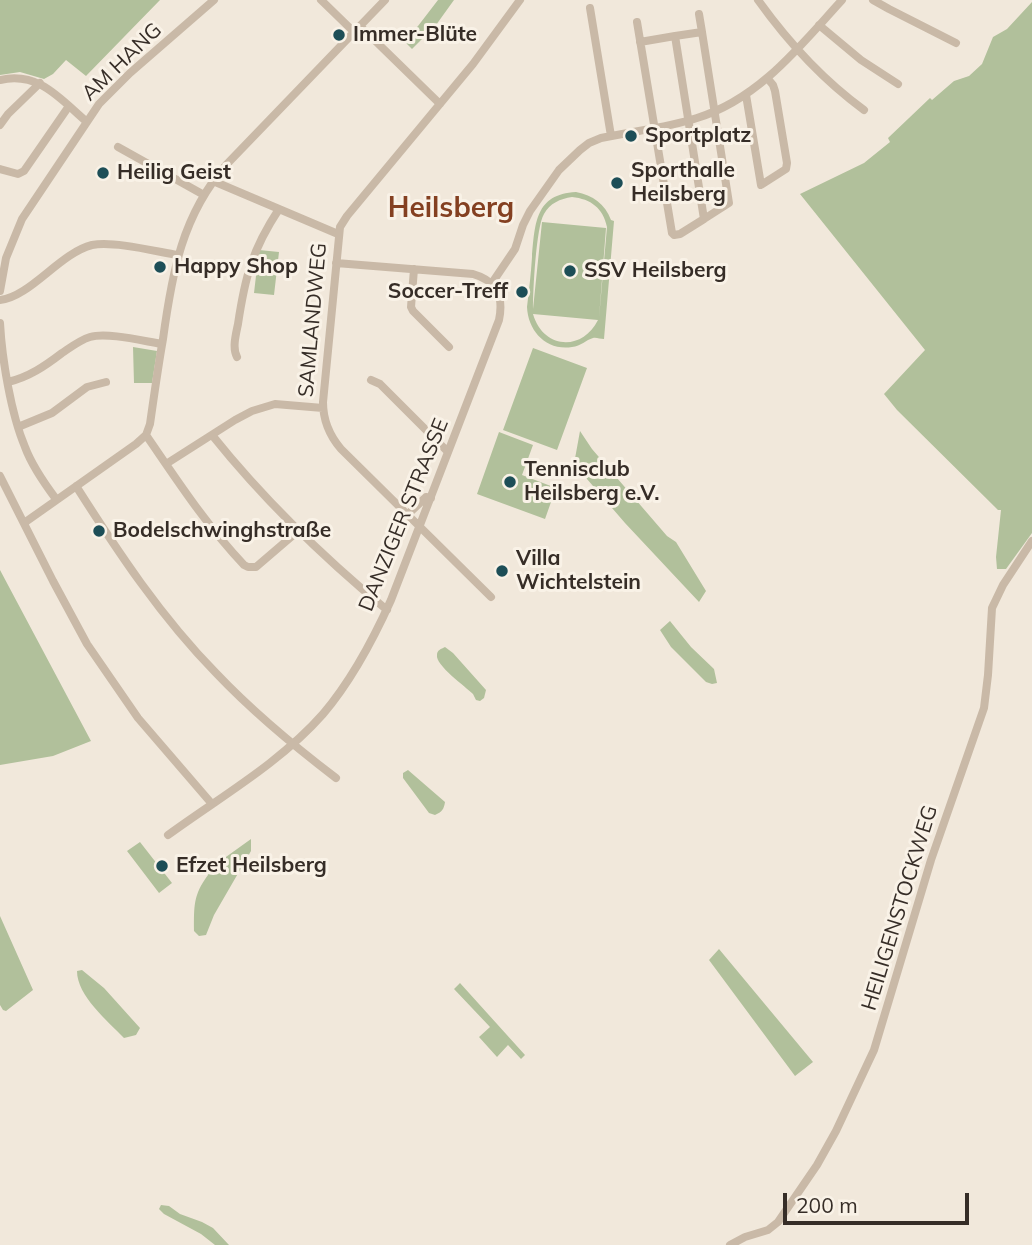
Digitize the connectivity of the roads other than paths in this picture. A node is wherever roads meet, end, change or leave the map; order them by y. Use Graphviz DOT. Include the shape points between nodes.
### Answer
graph roads {
  1 [pos="214,0"];
  2 [pos="321,0"];
  3 [pos="385,0"];
  4 [pos="520,0"];
  5 [pos="758,0"];
  6 [pos="842,0"];
  7 [pos="873,0"];
  8 [pos="590,8"];
  9 [pos="699,14"];
  10 [pos="637,22"];
  11 [pos="819,25"];
  12 [pos="357,29"];
  13 [pos="702,32"];
  14 [pos="675,36"];
  15 [pos="640,42"];
  16 [pos="956,43"];
  17 [pos="797,48"];
  18 [pos="768,79"];
  19 [pos="0,80"];
  20 [pos="40,83"];
  21 [pos="898,84"];
  22 [pos="746,95"];
  23 [pos="440,104"];
  24 [pos="69,106"];
  25 [pos="864,110"];
  26 [pos="715,112"];
  27 [pos="688,121"];
  28 [pos="87,122"];
  29 [pos="0,125"];
  30 [pos="655,127"];
  31 [pos="611,136"];
  32 [pos="118,147"];
  33 [pos="0,169"];
  34 [pos="213,181"];
  35 [pos="204,195"];
  36 [pos="279,209"];
  37 [pos="704,219"];
  38 [pos="338,234"];
  39 [pos="177,255"];
  40 [pos="336,262"];
  41 [pos="414,269"];
  42 [pos="492,283"];
  43 [pos="0,291"];
  44 [pos="0,300"];
  45 [pos="0,323"];
  46 [pos="162,344"];
  47 [pos="449,347"];
  48 [pos="237,357"];
  49 [pos="371,380"];
  50 [pos="8,382"];
  51 [pos="106,382"];
  52 [pos="323,408"];
  53 [pos="18,428"];
  54 [pos="146,435"];
  55 [pos="212,435"];
  56 [pos="448,452"];
  57 [pos="166,464"];
  58 [pos="0,476"];
  59 [pos="76,486"];
  60 [pos="430,498"];
  61 [pos="56,499"];
  62 [pos="407,515"];
  63 [pos="24,523"];
  64 [pos="419,527"];
  65 [pos="298,531"];
  66 [pos="1032,541"];
  67 [pos="491,597"];
  68 [pos="387,610"];
  69 [pos="293,744"];
  70 [pos="336,778"];
  71 [pos="212,804"];
  72 [pos="168,835"];
  73 [pos="730,1245"];
  1 -- 28 [label="street, AM HANG" via="116,85"];
  2 -- 12 [label="street"];
  3 -- 12 [label="street"];
  4 -- 23 [label="street, SAMLANDWEG"];
  5 -- 17 [label="street"];
  6 -- 11 [label="street"];
  7 -- 16 [label="street"];
  8 -- 31 [label="street"];
  9 -- 13 [label="street"];
  10 -- 15 [label="street"];
  11 -- 17 [label="street"];
  11 -- 21 [label="street"];
  12 -- 23 [label="street"];
  12 -- 34 [label="street"];
  13 -- 14 [label="street"];
  13 -- 26 [label="street"];
  14 -- 15 [label="street"];
  14 -- 27 [label="street"];
  15 -- 30 [label="street"];
  17 -- 18 [label="street"];
  17 -- 25 [label="street" via="822,76"];
  18 -- 22 [label="street"];
  18 -- 22 [label="street" via="775,91 787,163 786,169 761,185"];
  19 -- 20 [label="street" via="24,78"];
  20 -- 24 [label="street"];
  20 -- 29 [label="street"];
  22 -- 26 [label="street"];
  23 -- 38 [label="street, SAMLANDWEG" via="347,216"];
  24 -- 28 [label="street"];
  24 -- 33 [label="street" via="24,172"];
  26 -- 27 [label="street"];
  26 -- 37 [label="street" via="729,203"];
  27 -- 30 [label="street"];
  27 -- 37 [label="street"];
  28 -- 43 [label="street, AM HANG" via="19,226"];
  30 -- 31 [label="street"];
  30 -- 37 [label="street" via="672,233 680,234"];
  31 -- 42 [label="street" via="580,150 553,179 526,218 519,243"];
  32 -- 35 [label="street"];
  34 -- 35 [label="street"];
  34 -- 36 [label="street"];
  35 -- 39 [label="street"];
  36 -- 38 [label="street"];
  36 -- 48 [label="street" via="250,264 234,352"];
  38 -- 40 [label="street, SAMLANDWEG"];
  39 -- 44 [label="street" via="91,246 74,253 13,298"];
  39 -- 46 [label="street"];
  40 -- 41 [label="street"];
  40 -- 52 [label="street, SAMLANDWEG"];
  41 -- 42 [label="street" via="473,274"];
  41 -- 47 [label="street" via="411,307"];
  42 -- 56 [label="street, DANZIGER STRASSE" via="500,298 499,320"];
  45 -- 50 [label="street"];
  46 -- 50 [label="street" via="93,336 29,375"];
  46 -- 54 [label="street"];
  49 -- 56 [label="street"];
  50 -- 53 [label="street"];
  51 -- 53 [label="street" via="87,387 58,409"];
  52 -- 55 [label="street" via="270,405 243,415"];
  52 -- 62 [label="street, SAMLANDWEG" via="325,422 341,449"];
  53 -- 61 [label="street" via="32,463"];
  54 -- 57 [label="street"];
  54 -- 59 [label="street"];
  55 -- 57 [label="street"];
  55 -- 65 [label="street"];
  56 -- 60 [label="street, DANZIGER STRASSE"];
  57 -- 65 [label="street" via="213,530 248,567 260,565"];
  58 -- 63 [label="street"];
  59 -- 61 [label="street"];
  59 -- 69 [label="street" via="132,573 184,638"];
  60 -- 62 [label="street"];
  60 -- 64 [label="street, DANZIGER STRASSE"];
  61 -- 63 [label="street"];
  62 -- 64 [label="street, SAMLANDWEG"];
  63 -- 71 [label="street" via="106,673"];
  64 -- 67 [label="street, SAMLANDWEG"];
  64 -- 68 [label="street, DANZIGER STRASSE"];
  65 -- 68 [label="street"];
  66 -- 73 [label="street, HEILIGENSTOCKWEG" via="992,608 984,708 931,860 874,1050 817,1166 778,1222"];
  68 -- 69 [label="street, DANZIGER STRASSE" via="342,689"];
  69 -- 70 [label="street"];
  69 -- 71 [label="street, DANZIGER STRASSE"];
  71 -- 72 [label="street, DANZIGER STRASSE"];
}
